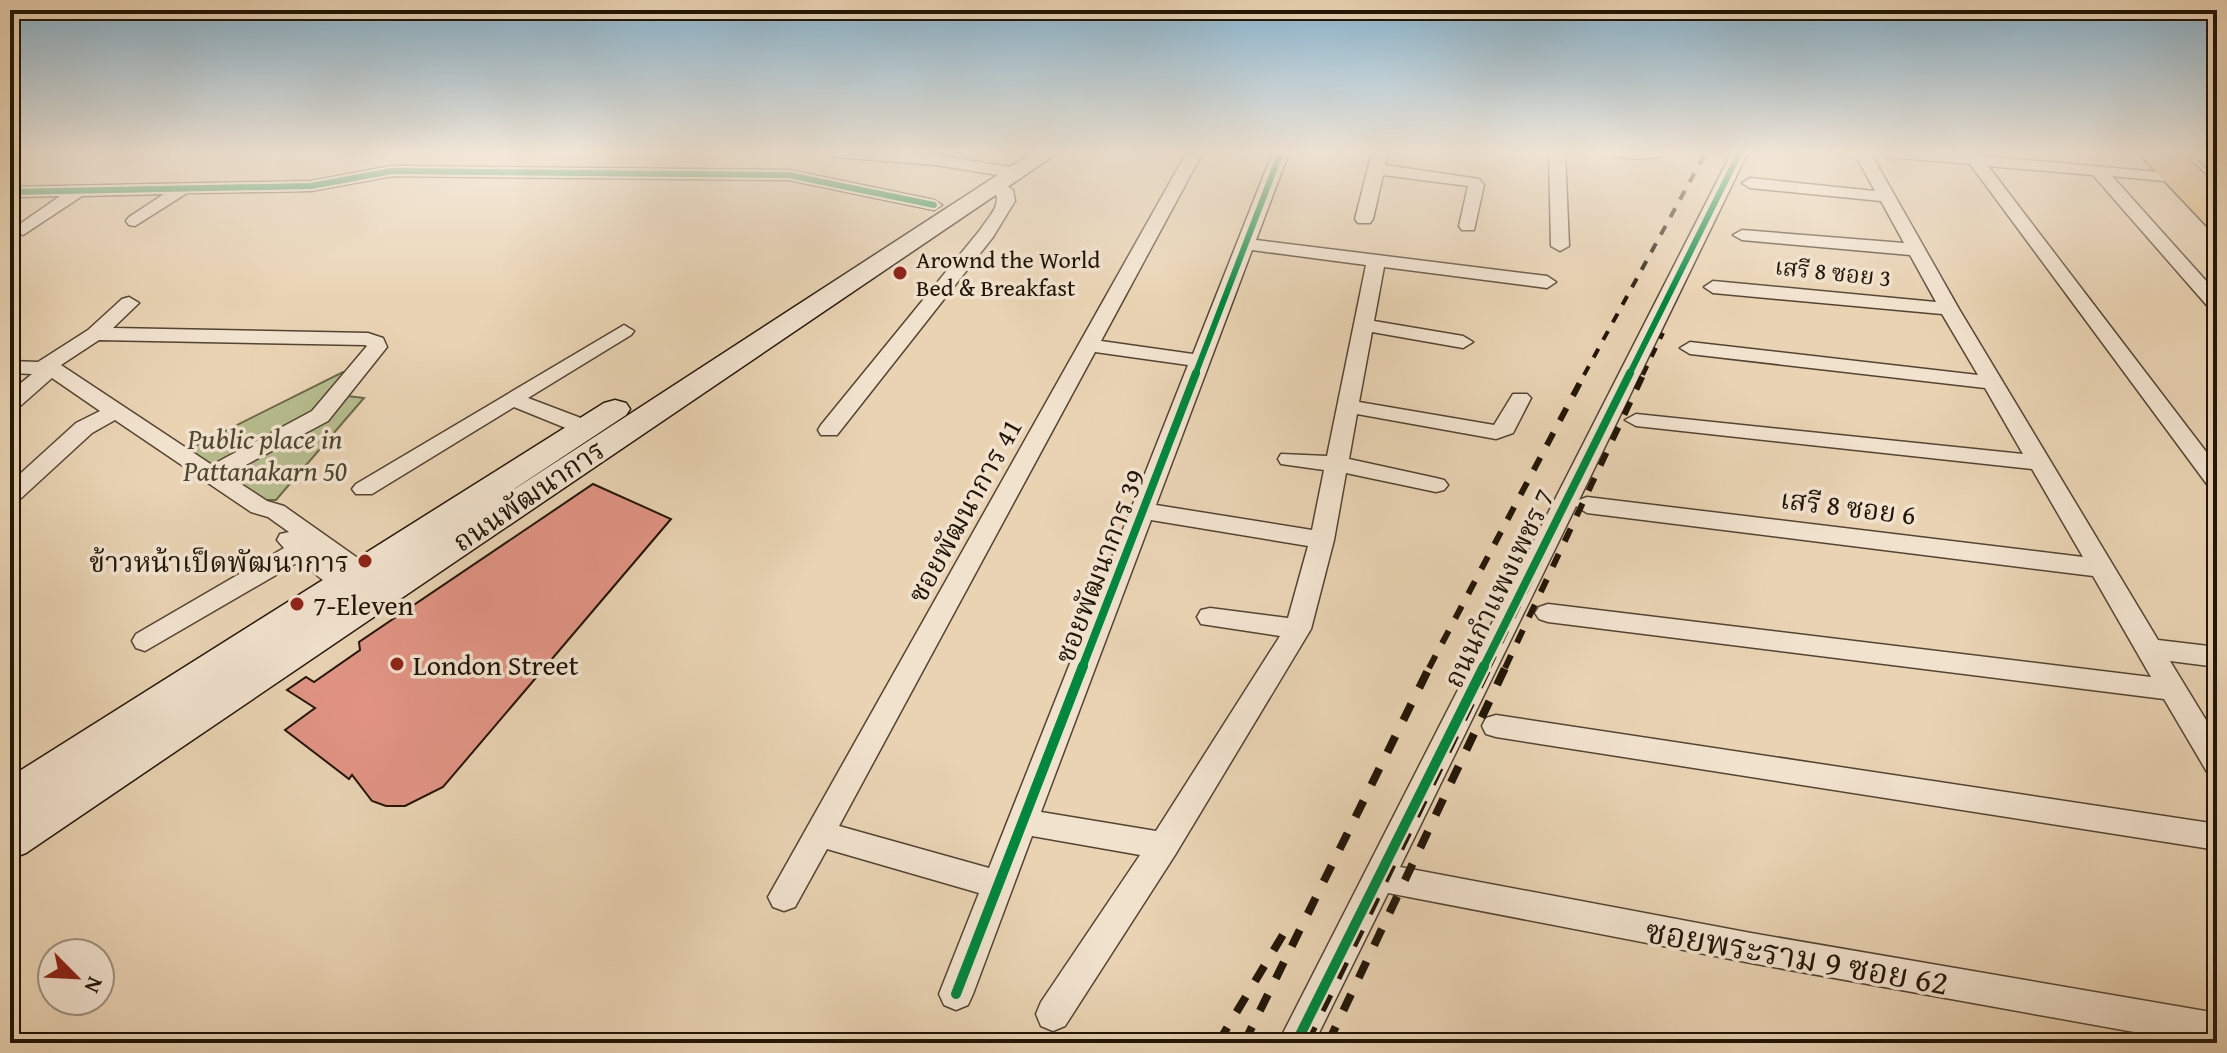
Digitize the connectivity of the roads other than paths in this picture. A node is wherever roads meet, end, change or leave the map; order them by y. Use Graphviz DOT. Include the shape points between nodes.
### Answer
graph roads {
  1 [pos="64,201"];
  2 [pos="164,201"];
  3 [pos="915,201"];
  4 [pos="942,201"];
  5 [pos="958,201"];
  6 [pos="1007,201"];
  7 [pos="1168,201"];
  8 [pos="1262,201"];
  9 [pos="1368,201"];
  10 [pos="1473,201"];
  11 [pos="1559,201"];
  12 [pos="1716,201"];
  13 [pos="1890,201"];
  14 [pos="2006,201"];
  15 [pos="2125,201"];
  16 [pos="2204,201"];
  17 [pos="934,205"];
  18 [pos="1364,219"];
  19 [pos="2217,220"];
  20 [pos="135,221"];
  21 [pos="1468,226"];
  22 [pos="23,230"];
  23 [pos="1742,235"];
  24 [pos="1246,244"];
  25 [pos="1560,246"];
  26 [pos="1918,250"];
  27 [pos="1376,260"];
  28 [pos="1547,282"];
  29 [pos="1713,287"];
  30 [pos="129,303"];
  31 [pos="2217,305"];
  32 [pos="1949,309"];
  33 [pos="1363,325"];
  34 [pos="624,331"];
  35 [pos="95,334"];
  36 [pos="1463,342"];
  37 [pos="1089,345"];
  38 [pos="1690,348"];
  39 [pos="1201,361"];
  40 [pos="10,367"];
  41 [pos="47,368"];
  42 [pos="1992,383"];
  43 [pos="1520,398"];
  44 [pos="514,400"];
  45 [pos="10,403"];
  46 [pos="1348,406"];
  47 [pos="116,411"];
  48 [pos="1636,420"];
  49 [pos="586,428"];
  50 [pos="829,430"];
  51 [pos="1289,459"];
  52 [pos="2038,463"];
  53 [pos="1337,464"];
  54 [pos="212,474"];
  55 [pos="2217,482"];
  56 [pos="1436,485"];
  57 [pos="364,489"];
  58 [pos="10,496"];
  59 [pos="1587,505"];
  60 [pos="259,507"];
  61 [pos="1144,511"];
  62 [pos="1322,540"];
  63 [pos="300,550"];
  64 [pos="2101,568"];
  65 [pos="352,577"];
  66 [pos="1548,613"];
  67 [pos="1210,617"];
  68 [pos="1298,629"];
  69 [pos="145,641"];
  70 [pos="2151,649"];
  71 [pos="2217,657"];
  72 [pos="2176,690"];
  73 [pos="1496,726"];
  74 [pos="2217,764"];
  75 [pos="10,799"];
  76 [pos="1025,822"];
  77 [pos="819,834"];
  78 [pos="2217,837"];
  79 [pos="10,840"];
  80 [pos="1164,846"];
  81 [pos="1379,877"];
  82 [pos="1000,885"];
  83 [pos="784,897"];
  84 [pos="956,994"];
  85 [pos="1053,1014"];
  86 [pos="2217,1030"];
  87 [pos="2184,1034"];
  88 [pos="1296,1043"];
  1 -- 22 [label="street"];
  2 -- 20 [label="street"];
  3 -- 17 [label="street"];
  4 -- 17 [label="main road, ถนนพัฒนาการ"];
  5 -- 79 [label="main road, ถนนพัฒนาการ"];
  6 -- 50 [label="street"];
  7 -- 37 [label="street, ซอยพัฒนาการ 41"];
  8 -- 24 [label="street, ซอยพัฒนาการ 39"];
  9 -- 18 [label="street"];
  10 -- 21 [label="street"];
  11 -- 25 [label="street"];
  12 -- 81 [label="street, ถนนกำแพงเพชร 7"];
  13 -- 26 [label="street"];
  14 -- 55 [label="street"];
  15 -- 31 [label="street"];
  16 -- 19 [label="main road"];
  17 -- 49 [label="main road, ถนนพัฒนาการ"];
  23 -- 26 [label="street"];
  24 -- 27 [label="street"];
  24 -- 39 [label="street, ซอยพัฒนาการ 39"];
  26 -- 32 [label="street"];
  27 -- 28 [label="street"];
  27 -- 33 [label="street"];
  29 -- 32 [label="street, เสรี 8 ซอย 3"];
  30 -- 35 [label="street"];
  32 -- 42 [label="street"];
  33 -- 36 [label="street"];
  33 -- 46 [label="street"];
  34 -- 44 [label="street"];
  35 -- 41 [label="street"];
  35 -- 54 [label="street" via="376,342 320,416"];
  37 -- 39 [label="street"];
  37 -- 77 [label="street, ซอยพัฒนาการ 41"];
  38 -- 42 [label="street"];
  39 -- 61 [label="street, ซอยพัฒนาการ 39"];
  40 -- 41 [label="street"];
  41 -- 45 [label="street"];
  41 -- 47 [label="street"];
  42 -- 52 [label="street"];
  43 -- 46 [label="street" via="1505,428 1496,432"];
  44 -- 49 [label="street"];
  44 -- 57 [label="street"];
  46 -- 53 [label="street"];
  47 -- 54 [label="street"];
  47 -- 58 [label="street" via="84,428"];
  48 -- 52 [label="street"];
  49 -- 65 [label="main road, ถนนพัฒนาการ"];
  51 -- 53 [label="street"];
  52 -- 64 [label="street"];
  53 -- 56 [label="street"];
  53 -- 62 [label="street"];
  54 -- 60 [label="street"];
  59 -- 64 [label="street, เสรี 8 ซอย 6"];
  60 -- 63 [label="street" via="262,518"];
  60 -- 65 [label="street" via="276,511"];
  61 -- 62 [label="street"];
  61 -- 76 [label="street, ซอยพัฒนาการ 39"];
  62 -- 68 [label="street"];
  63 -- 65 [label="street"];
  63 -- 69 [label="street"];
  64 -- 70 [label="street"];
  65 -- 75 [label="main road, ถนนพัฒนาการ"];
  66 -- 72 [label="street"];
  67 -- 68 [label="street"];
  68 -- 80 [label="street"];
  70 -- 71 [label="street"];
  70 -- 72 [label="street"];
  72 -- 74 [label="street"];
  73 -- 78 [label="street"];
  76 -- 80 [label="street"];
  76 -- 82 [label="street, ซอยพัฒนาการ 39"];
  77 -- 82 [label="street"];
  77 -- 83 [label="street, ซอยพัฒนาการ 41"];
  80 -- 85 [label="street"];
  81 -- 87 [label="street, ซอยพระราม 9 ซอย 62"];
  81 -- 88 [label="street, ถนนกำแพงเพชร 7"];
  82 -- 84 [label="street, ซอยพัฒนาการ 39"];
  86 -- 87 [label="street, ซอยพระราม 9 ซอย 62"];
}
